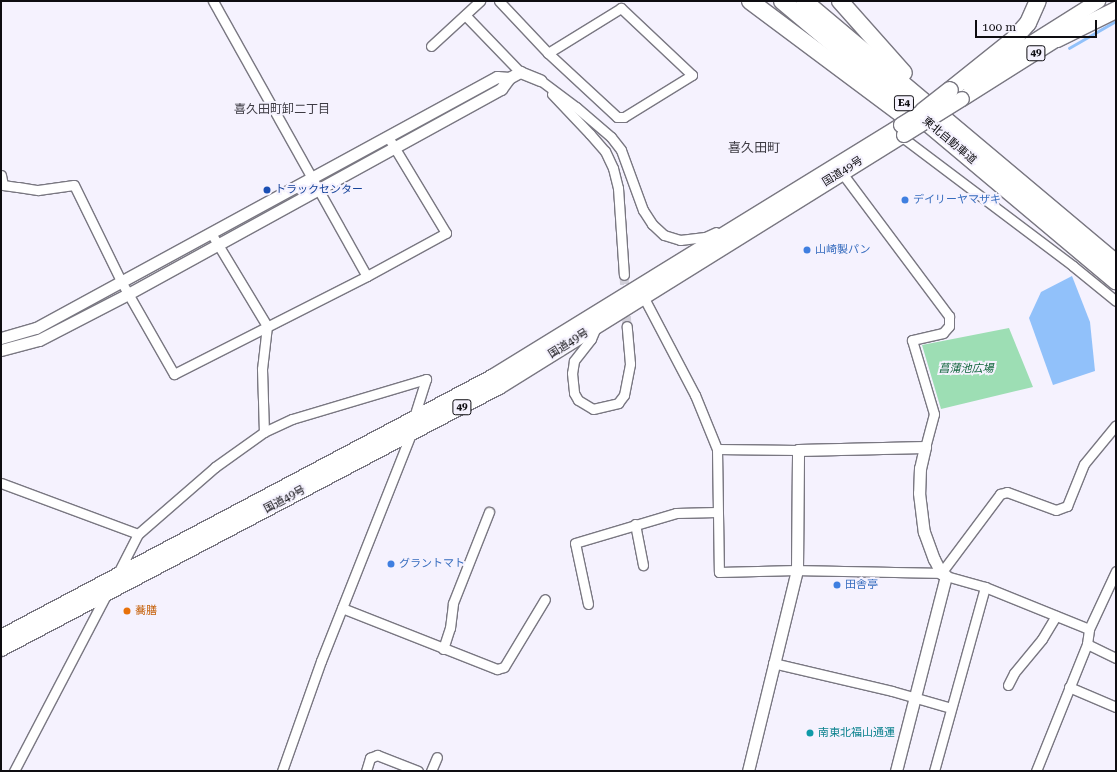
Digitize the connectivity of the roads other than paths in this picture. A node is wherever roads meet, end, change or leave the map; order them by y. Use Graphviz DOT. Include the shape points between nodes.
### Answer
graph roads {
  1 [pos="213,1"];
  2 [pos="480,1"];
  3 [pos="499,1"];
  4 [pos="750,1"];
  5 [pos="782,1"];
  6 [pos="804,1"];
  7 [pos="840,1"];
  8 [pos="1038,1"];
  9 [pos="1110,6"];
  10 [pos="465,15"];
  11 [pos="1057,40"];
  12 [pos="431,46"];
  13 [pos="548,53"];
  14 [pos="520,72"];
  15 [pos="509,78"];
  16 [pos="540,80"];
  17 [pos="955,94"];
  18 [pos="923,111"];
  19 [pos="948,121"];
  20 [pos="904,133"];
  21 [pos="388,137"];
  22 [pos="394,147"];
  23 [pos="854,153"];
  24 [pos="842,173"];
  25 [pos="1,175"];
  26 [pos="312,178"];
  27 [pos="318,188"];
  28 [pos="1026,206"];
  29 [pos="211,233"];
  30 [pos="217,244"];
  31 [pos="1116,263"];
  32 [pos="624,275"];
  33 [pos="367,276"];
  34 [pos="1116,281"];
  35 [pos="122,283"];
  36 [pos="128,294"];
  37 [pos="644,298"];
  38 [pos="1116,301"];
  39 [pos="267,326"];
  40 [pos="597,326"];
  41 [pos="627,326"];
  42 [pos="1,338"];
  43 [pos="1,350"];
  44 [pos="413,421"];
  45 [pos="1116,425"];
  46 [pos="264,432"];
  47 [pos="410,436"];
  48 [pos="925,447"];
  49 [pos="717,449"];
  50 [pos="798,450"];
  51 [pos="1,483"];
  52 [pos="489,512"];
  53 [pos="717,512"];
  54 [pos="635,524"];
  55 [pos="138,534"];
  56 [pos="643,565"];
  57 [pos="797,570"];
  58 [pos="1116,571"];
  59 [pos="943,574"];
  60 [pos="115,577"];
  61 [pos="985,587"];
  62 [pos="106,595"];
  63 [pos="545,599"];
  64 [pos="588,604"];
  65 [pos="342,608"];
  66 [pos="1056,616"];
  67 [pos="1089,629"];
  68 [pos="1,637"];
  69 [pos="1087,644"];
  70 [pos="1,649"];
  71 [pos="443,649"];
  72 [pos="1116,658"];
  73 [pos="773,663"];
  74 [pos="1008,685"];
  75 [pos="1069,687"];
  76 [pos="914,696"];
  77 [pos="951,708"];
  78 [pos="1116,708"];
  79 [pos="437,757"];
  80 [pos="403,769"];
  81 [pos="750,770"];
  82 [pos="14,771"];
  83 [pos="282,771"];
  84 [pos="366,771"];
  85 [pos="418,771"];
  86 [pos="431,771"];
  87 [pos="896,771"];
  88 [pos="934,771"];
  89 [pos="1036,771"];
  1 -- 26 [label="street"];
  2 -- 10 [label="street"];
  3 -- 13 [label="street"];
  4 -- 28 [label="highway"];
  5 -- 28 [label="highway, 東北自動車道 / E4"];
  6 -- 19 [label="highway, 東北自動車道 / E4"];
  7 -- 19 [label="highway"];
  8 -- 17 [label="highway" via="1028,23 1014,39"];
  9 -- 11 [label="highway"];
  9 -- 17 [label="highway, 国道49号 / 49"];
  10 -- 12 [label="street"];
  10 -- 14 [label="street"];
  11 -- 17 [label="highway, 国道49号 / 49"];
  13 -- 13 [label="street" via="621,8 692,75 624,117 617,117"];
  14 -- 15 [label="street"];
  14 -- 16 [label="street"];
  15 -- 21 [label="street" via="497,77"];
  15 -- 22 [label="street" via="501,89"];
  16 -- 23 [label="street" via="611,137 621,150 643,210 652,224 664,235 680,240 705,237 716,232"];
  16 -- 32 [label="street" via="605,152 613,168 618,188"];
  17 -- 18 [label="highway, bridge"];
  17 -- 20 [label="highway, 国道49号 / 49, bridge"];
  18 -- 20 [label="highway, 国道49号 / 49, bridge"];
  19 -- 31 [label="highway, 東北自動車道 / E4"];
  20 -- 23 [label="highway, 国道49号 / 49"];
  20 -- 24 [label="highway, 国道49号 / 49"];
  20 -- 38 [label="street"];
  21 -- 22 [label="street"];
  21 -- 26 [label="street"];
  22 -- 27 [label="street"];
  22 -- 33 [label="street" via="446,233"];
  23 -- 44 [label="highway, 国道49号 / 49" via="536,351"];
  24 -- 37 [label="highway, 国道49号 / 49"];
  24 -- 48 [label="street" via="949,316 949,326 943,333 912,340 934,414"];
  25 -- 35 [label="street" via="3,185 38,190 74,185"];
  26 -- 27 [label="street"];
  26 -- 29 [label="street"];
  27 -- 30 [label="street"];
  27 -- 33 [label="street"];
  28 -- 34 [label="highway, 東北自動車道 / E4"];
  29 -- 30 [label="street"];
  29 -- 35 [label="street"];
  30 -- 36 [label="street"];
  30 -- 39 [label="street"];
  33 -- 39 [label="street"];
  35 -- 36 [label="street"];
  35 -- 42 [label="street" via="36,328"];
  36 -- 39 [label="street" via="174,374"];
  36 -- 43 [label="street" via="39,340"];
  37 -- 40 [label="highway, 国道49号 / 49"];
  37 -- 49 [label="street" via="695,395"];
  39 -- 46 [label="street" via="262,369"];
  40 -- 41 [label="street" via="592,339 574,361 572,374 574,393 578,400 593,409 618,403 624,395 630,364"];
  40 -- 47 [label="highway, 国道49号 / 49" via="499,387"];
  44 -- 46 [label="street" via="426,379 292,418"];
  44 -- 60 [label="highway, 国道49号 / 49"];
  45 -- 59 [label="street" via="1084,464 1067,506 1056,510 1007,492 1000,494"];
  46 -- 55 [label="street" via="215,467"];
  47 -- 62 [label="highway, 国道49号 / 49"];
  47 -- 65 [label="street"];
  48 -- 50 [label="street"];
  48 -- 59 [label="street" via="920,468 919,493 924,532"];
  49 -- 50 [label="street"];
  49 -- 53 [label="street"];
  50 -- 57 [label="street"];
  51 -- 55 [label="street"];
  52 -- 71 [label="street" via="453,603 450,628"];
  53 -- 54 [label="street" via="676,513"];
  53 -- 57 [label="street" via="719,572"];
  54 -- 56 [label="street"];
  54 -- 64 [label="street" via="575,543"];
  55 -- 60 [label="street"];
  57 -- 59 [label="street"];
  57 -- 73 [label="street"];
  58 -- 67 [label="street"];
  59 -- 61 [label="street"];
  59 -- 76 [label="street"];
  60 -- 62 [label="street"];
  60 -- 68 [label="highway, 国道49号 / 49"];
  61 -- 66 [label="street"];
  61 -- 77 [label="street"];
  62 -- 70 [label="highway, 国道49号 / 49"];
  62 -- 82 [label="street"];
  63 -- 71 [label="street" via="504,667 497,669"];
  65 -- 71 [label="street"];
  65 -- 83 [label="street"];
  66 -- 67 [label="street"];
  66 -- 74 [label="street"];
  67 -- 69 [label="street"];
  69 -- 72 [label="street"];
  69 -- 75 [label="street"];
  73 -- 76 [label="street"];
  73 -- 81 [label="street"];
  75 -- 78 [label="street"];
  75 -- 89 [label="street"];
  76 -- 77 [label="street"];
  76 -- 87 [label="street"];
  77 -- 88 [label="street"];
  79 -- 86 [label="street"];
  80 -- 84 [label="street" via="377,755 370,758"];
  80 -- 85 [label="street"];
}
